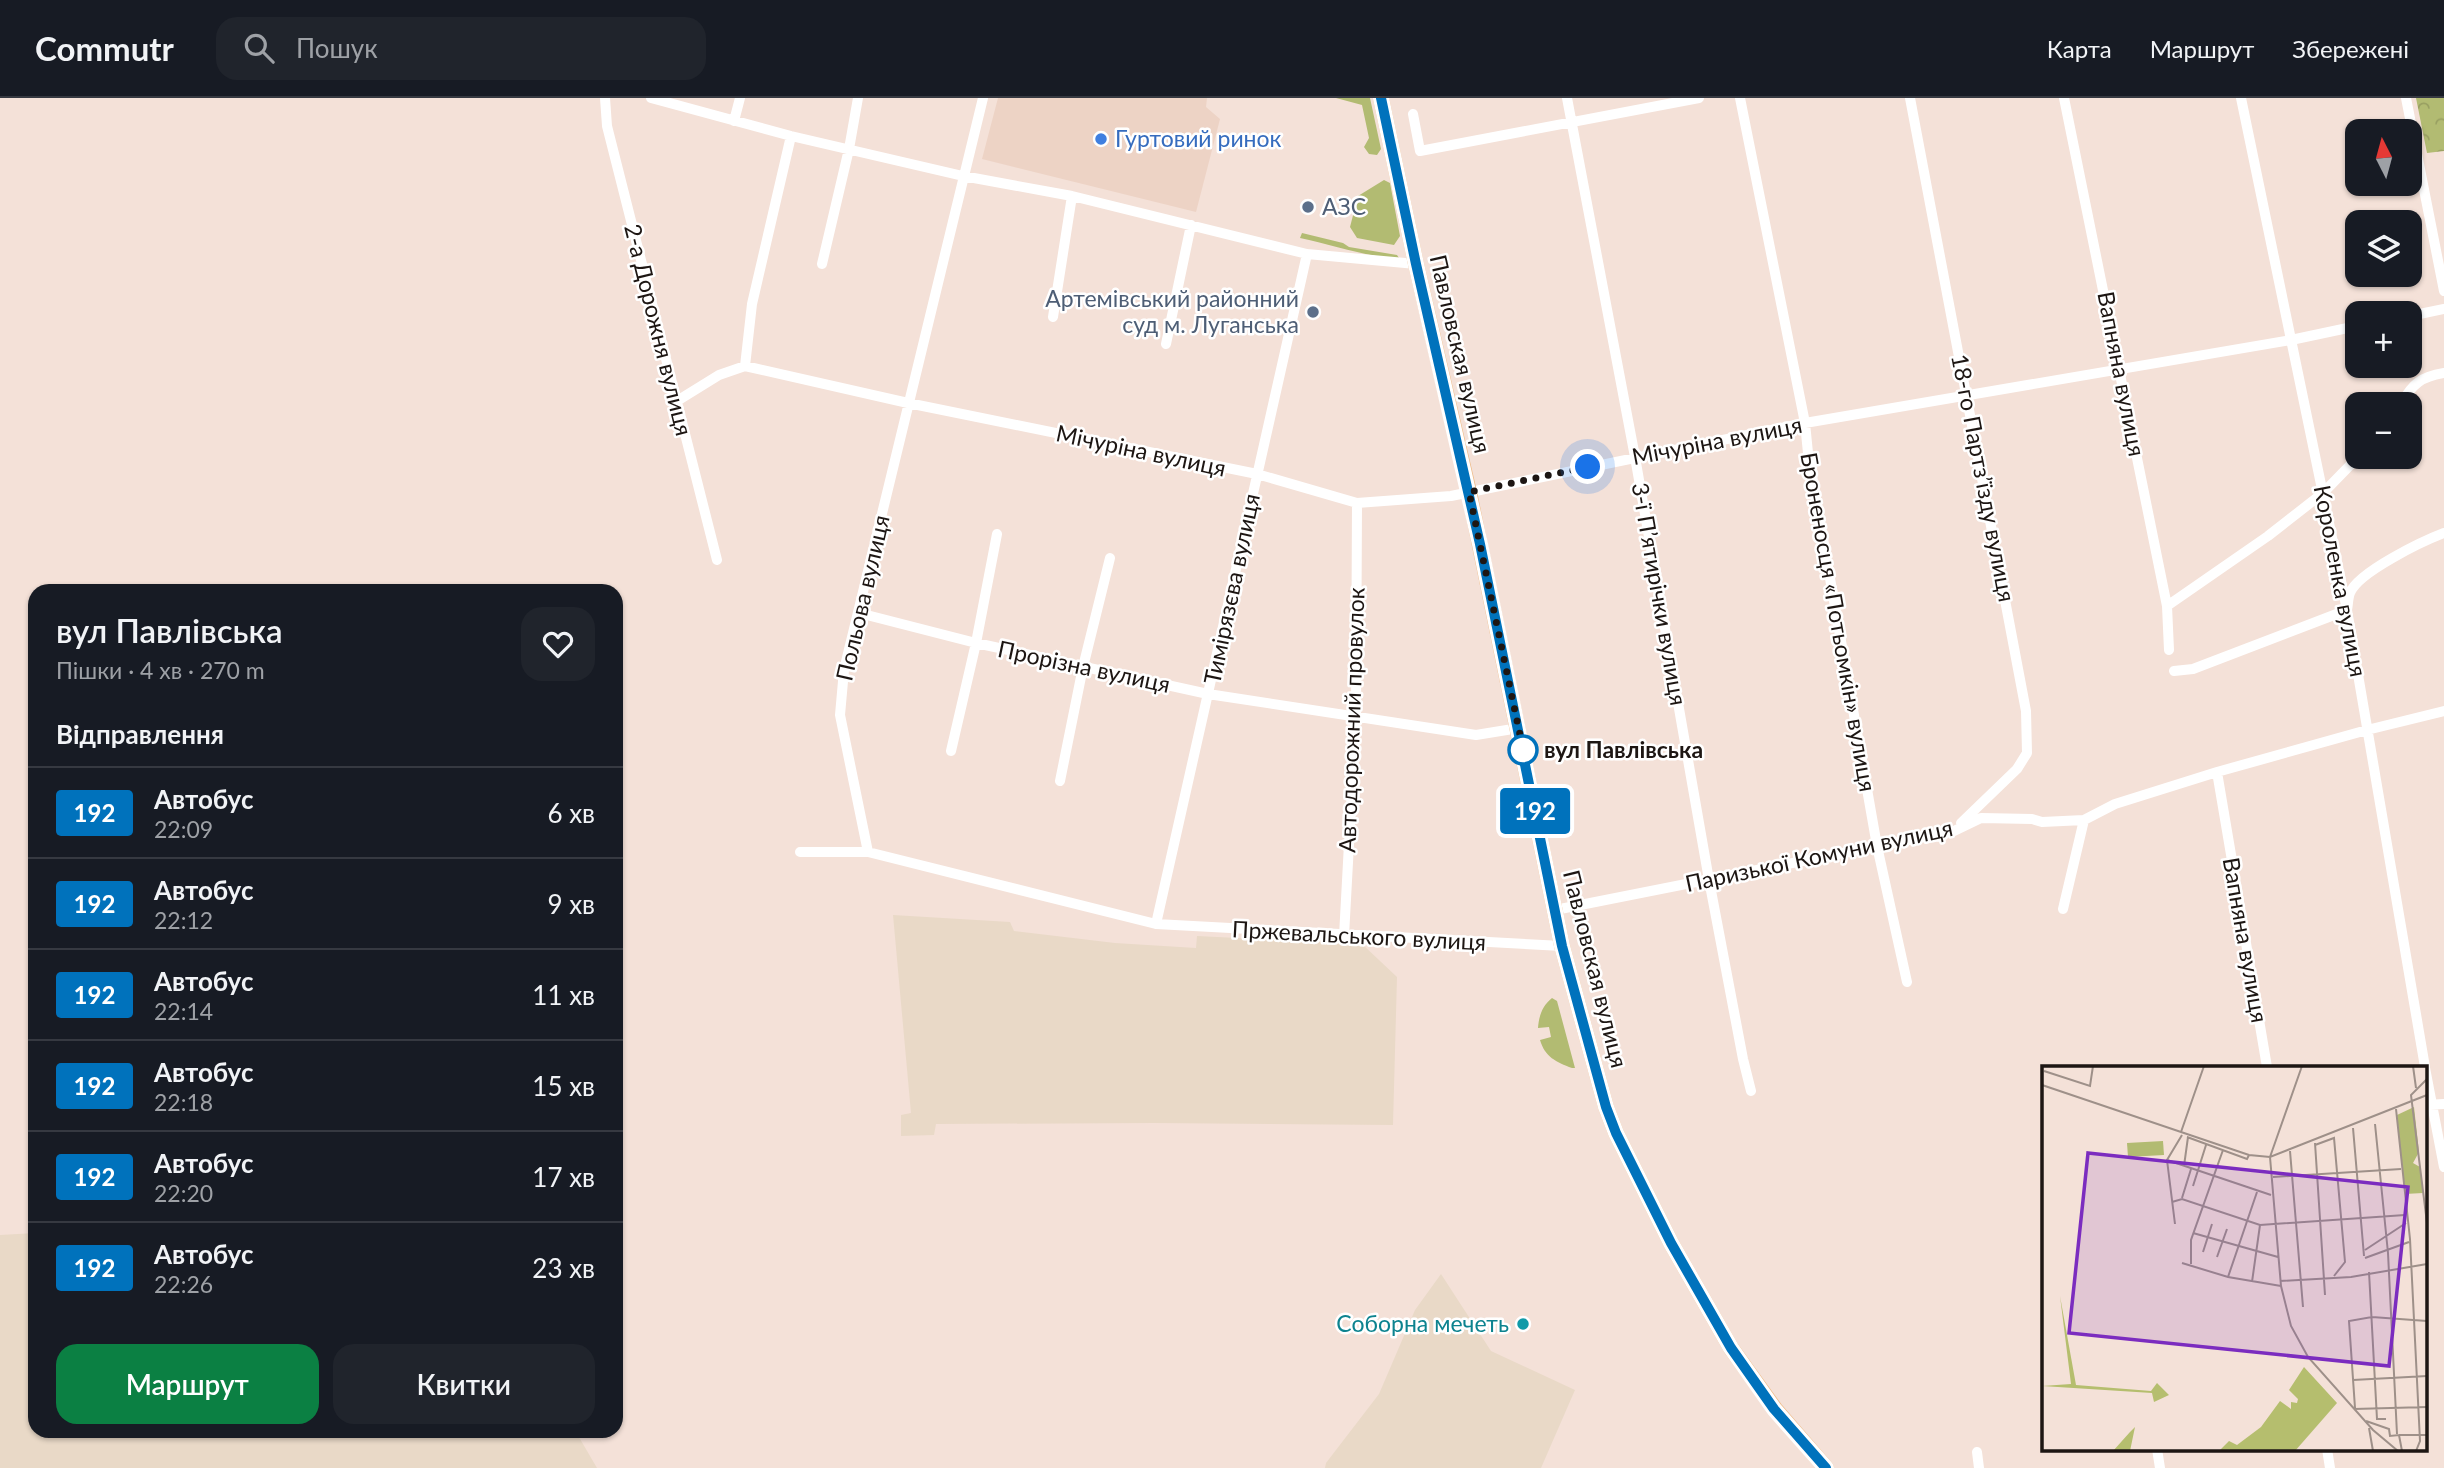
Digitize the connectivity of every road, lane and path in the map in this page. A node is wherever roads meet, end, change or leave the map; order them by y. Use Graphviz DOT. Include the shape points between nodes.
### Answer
graph roads {
  1 [pos="605,98"];
  2 [pos="651,98"];
  3 [pos="740,98"];
  4 [pos="858,98"];
  5 [pos="983,98"];
  6 [pos="1381,98"];
  7 [pos="1567,98"];
  8 [pos="1699,98"];
  9 [pos="1740,98"];
  10 [pos="1910,98"];
  11 [pos="2064,98"];
  12 [pos="2241,98"];
  13 [pos="2406,98"];
  14 [pos="1413,114"];
  15 [pos="734,121"];
  16 [pos="1572,122"];
  17 [pos="791,136"];
  18 [pos="849,149"];
  19 [pos="963,176"];
  20 [pos="1072,196"];
  21 [pos="1191,225"];
  22 [pos="1307,254"];
  23 [pos="822,264"];
  24 [pos="1416,264"];
  25 [pos="2444,291"];
  26 [pos="2444,309"];
  27 [pos="2422,314"];
  28 [pos="1053,317"];
  29 [pos="2345,329"];
  30 [pos="2291,340"];
  31 [pos="1166,344"];
  32 [pos="745,366"];
  33 [pos="2120,368"];
  34 [pos="2444,373"];
  35 [pos="2409,392"];
  36 [pos="1967,394"];
  37 [pos="677,401"];
  38 [pos="908,402"];
  39 [pos="1805,423"];
  40 [pos="1635,457"];
  41 [pos="2346,469"];
  42 [pos="1257,474"];
  43 [pos="1469,492"];
  44 [pos="2323,492"];
  45 [pos="1357,503"];
  46 [pos="2444,533"];
  47 [pos="997,534"];
  48 [pos="1110,558"];
  49 [pos="717,560"];
  50 [pos="2167,606"];
  51 [pos="2347,610"];
  52 [pos="859,613"];
  53 [pos="976,643"];
  54 [pos="2169,650"];
  55 [pos="1083,667"];
  56 [pos="2174,671"];
  57 [pos="1208,694"];
  58 [pos="2444,711"];
  59 [pos="1356,715"];
  60 [pos="1519,728"];
  61 [pos="2367,730"];
  62 [pos="951,751"];
  63 [pos="2217,772"];
  64 [pos="1060,781"];
  65 [pos="2084,820"];
  66 [pos="1954,831"];
  67 [pos="1877,846"];
  68 [pos="800,852"];
  69 [pos="869,852"];
  70 [pos="1709,880"];
  71 [pos="2063,909"];
  72 [pos="1555,910"];
  73 [pos="1156,924"];
  74 [pos="1345,936"];
  75 [pos="1562,946"];
  76 [pos="1907,982"];
  77 [pos="2267,1066"];
  78 [pos="2425,1066"];
  79 [pos="2426,1077"];
  80 [pos="1751,1091"];
  81 [pos="2444,1104"];
  82 [pos="2429,1105"];
  83 [pos="2444,1167"];
  84 [pos="2157,1450"];
  85 [pos="2327,1450"];
  86 [pos="1977,1452"];
  87 [pos="1826,1468"];
  88 [pos="1979,1468"];
  89 [pos="2160,1468"];
  90 [pos="2330,1468"];
  1 -- 37 [label="street, 2-а Дорожня вулиця" via="607,126"];
  2 -- 15 [label="street"];
  3 -- 15 [label="street"];
  4 -- 18 [label="street"];
  5 -- 19 [label="street, Польова вулиця"];
  6 -- 24 [label="main road, Павловская вулиця"];
  7 -- 16 [label="street, 3-ї П’ятирічки вулиця"];
  8 -- 16 [label="street"];
  9 -- 39 [label="street, Броненосця «Потьомкін» вулиця"];
  10 -- 36 [label="street, 18-го Партз’їзду вулиця"];
  11 -- 33 [label="street, Вапняна вулиця"];
  12 -- 30 [label="street, Короленка вулиця"];
  13 -- 25 [label="street"];
  14 -- 16 [label="street" via="1420,151"];
  15 -- 17 [label="street"];
  16 -- 40 [label="street, 3-ї П’ятирічки вулиця"];
  17 -- 18 [label="street"];
  17 -- 32 [label="street" via="752,304"];
  18 -- 19 [label="street"];
  18 -- 23 [label="street"];
  19 -- 20 [label="street"];
  19 -- 38 [label="street, Польова вулиця"];
  20 -- 21 [label="street"];
  20 -- 28 [label="street"];
  21 -- 22 [label="street"];
  21 -- 31 [label="street"];
  22 -- 24 [label="street"];
  22 -- 42 [label="street, Тимірязєва вулиця"];
  24 -- 43 [label="main road, Павловская вулиця"];
  26 -- 27 [label="street"];
  29 -- 30 [label="street, Мічуріна вулиця"];
  30 -- 33 [label="street, Мічуріна вулиця"];
  30 -- 44 [label="street, Короленка вулиця"];
  32 -- 37 [label="street" via="719,375"];
  32 -- 38 [label="street, Мічуріна вулиця"];
  33 -- 36 [label="street, Мічуріна вулиця"];
  33 -- 50 [label="street, Вапняна вулиця"];
  34 -- 35 [label="street" via="2425,376"];
  36 -- 39 [label="street, Мічуріна вулиця"];
  36 -- 66 [label="street, 18-го Партз’їзду вулиця" via="2026,711 2027,753 2017,769"];
  37 -- 49 [label="street, 2-а Дорожня вулиця"];
  38 -- 42 [label="street, Мічуріна вулиця"];
  38 -- 52 [label="street, Польова вулиця"];
  39 -- 40 [label="street, Мічуріна вулиця"];
  39 -- 67 [label="street, Броненосця «Потьомкін» вулиця"];
  40 -- 43 [label="street, Мічуріна вулиця"];
  40 -- 70 [label="street, 3-ї П’ятирічки вулиця"];
  41 -- 44 [label="street"];
  42 -- 45 [label="street, Мічуріна вулиця"];
  42 -- 57 [label="street, Тимірязєва вулиця"];
  43 -- 45 [label="street, Мічуріна вулиця"];
  43 -- 60 [label="main road, Павловская вулиця"];
  44 -- 50 [label="street"];
  44 -- 51 [label="street, Короленка вулиця"];
  45 -- 59 [label="street, Автодорожний провулок"];
  46 -- 51 [label="street" via="2396,556 2359,581 2350,592"];
  47 -- 53 [label="street"];
  48 -- 55 [label="street"];
  50 -- 54 [label="street, Вапняна вулиця"];
  51 -- 56 [label="street" via="2193,670"];
  51 -- 61 [label="street, Короленка вулиця"];
  52 -- 53 [label="street, Прорізна вулиця"];
  52 -- 69 [label="street, Польова вулиця" via="844,670 840,715"];
  53 -- 55 [label="street, Прорізна вулиця"];
  53 -- 62 [label="street"];
  55 -- 57 [label="street, Прорізна вулиця"];
  55 -- 64 [label="street"];
  57 -- 59 [label="street, Прорізна вулиця"];
  57 -- 73 [label="street, Тимірязєва вулиця"];
  58 -- 61 [label="street, Паризької Комуни вулиця"];
  59 -- 60 [label="street, Прорізна вулиця" via="1476,735"];
  59 -- 74 [label="street, Автодорожний провулок"];
  60 -- 72 [label="main road, Павловская вулиця"];
  61 -- 63 [label="street, Паризької Комуни вулиця"];
  61 -- 78 [label="street, Короленка вулиця"];
  63 -- 65 [label="street, Паризької Комуни вулиця" via="2115,804"];
  63 -- 77 [label="street, Вапняна вулиця"];
  65 -- 66 [label="street, Паризької Комуни вулиця" via="1980,818"];
  65 -- 71 [label="street"];
  66 -- 67 [label="street, Паризької Комуни вулиця"];
  67 -- 70 [label="street, Паризької Комуни вулиця"];
  67 -- 76 [label="street, Броненосця «Потьомкін» вулиця"];
  68 -- 69 [label="street"];
  69 -- 73 [label="street"];
  70 -- 72 [label="street, Паризької Комуни вулиця"];
  70 -- 80 [label="street, 3-ї П’ятирічки вулиця"];
  72 -- 75 [label="main road, Павловская вулиця"];
  73 -- 74 [label="street, Пржевальського вулиця"];
  74 -- 75 [label="street, Пржевальського вулиця"];
  75 -- 87 [label="main road, Павловская вулиця" via="1606,1107 1665,1231 1731,1348 1774,1409"];
  79 -- 82 [label="street, Короленка вулиця"];
  81 -- 82 [label="street"];
  82 -- 83 [label="street, Короленка вулиця"];
  84 -- 89 [label="street"];
  85 -- 90 [label="street"];
  86 -- 88 [label="street"];
}
